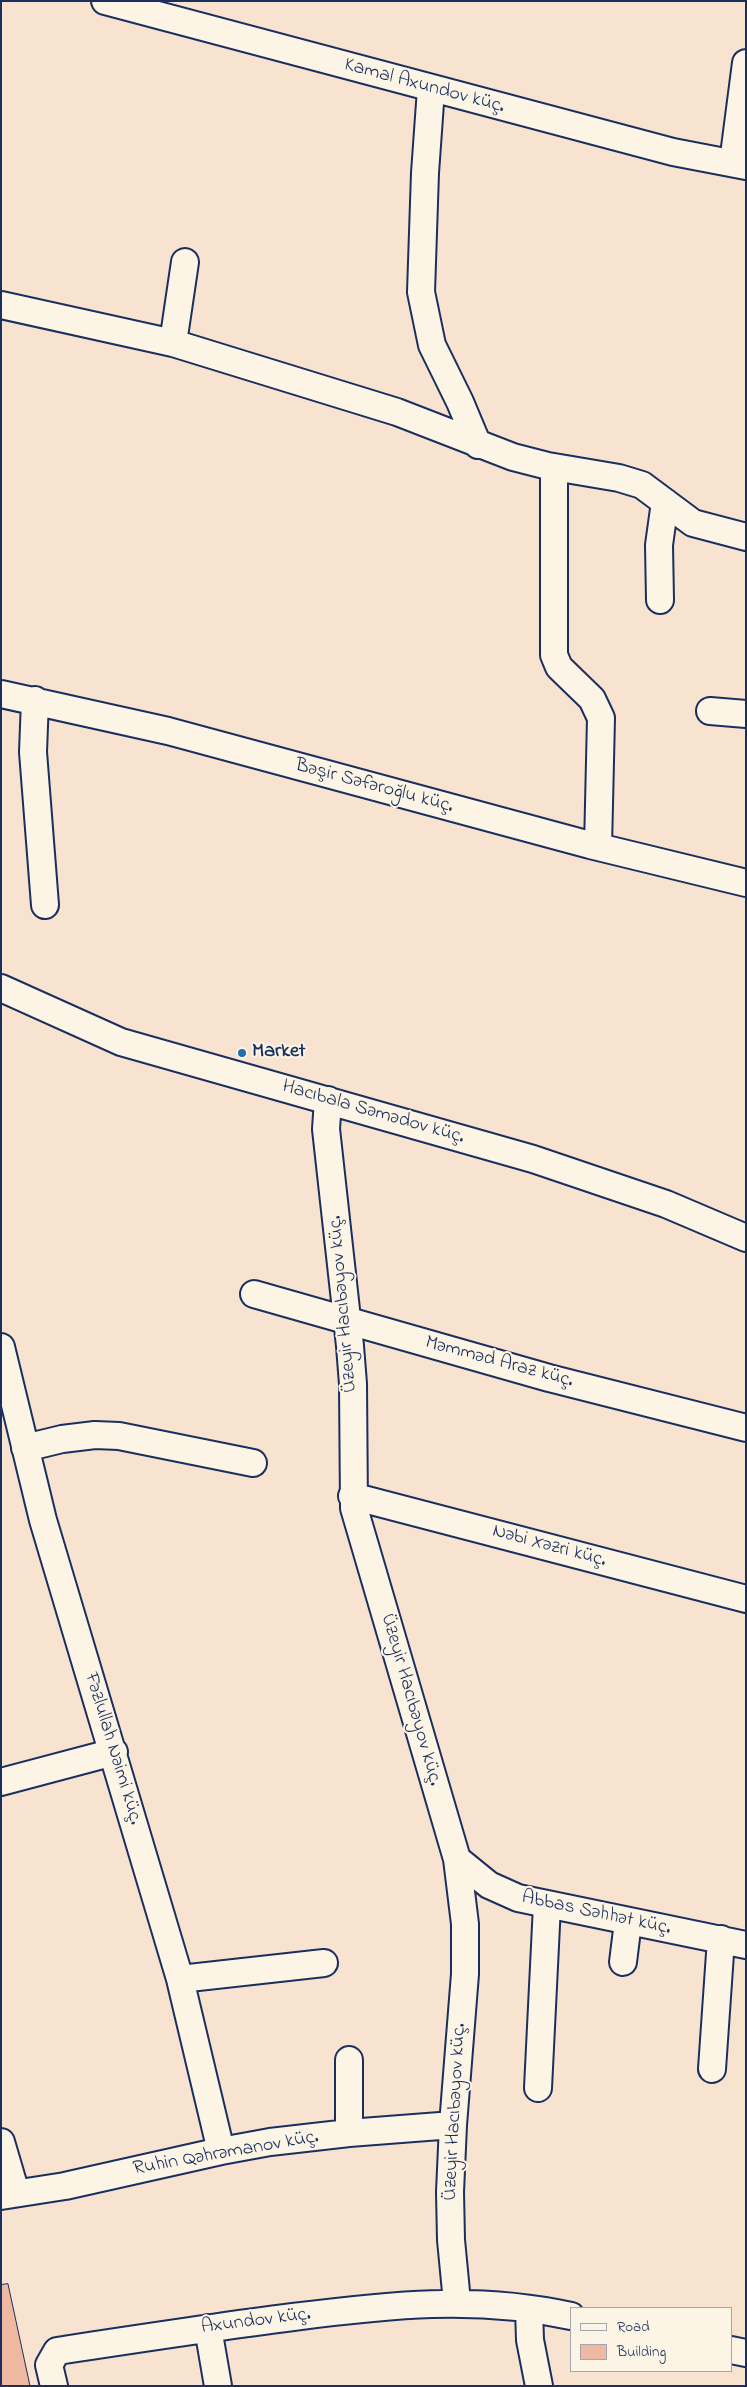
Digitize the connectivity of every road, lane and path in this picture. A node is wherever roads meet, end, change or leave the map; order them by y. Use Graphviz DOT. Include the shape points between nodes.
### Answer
graph roads {
  1 [pos="105,1"];
  2 [pos="171,11"];
  3 [pos="746,63"];
  4 [pos="431,89"];
  5 [pos="739,165"];
  6 [pos="185,262"];
  7 [pos="1,304"];
  8 [pos="173,343"];
  9 [pos="478,445"];
  10 [pos="554,467"];
  11 [pos="665,502"];
  12 [pos="746,537"];
  13 [pos="660,600"];
  14 [pos="1,694"];
  15 [pos="35,700"];
  16 [pos="710,711"];
  17 [pos="746,714"];
  18 [pos="598,847"];
  19 [pos="746,883"];
  20 [pos="45,905"];
  21 [pos="1,988"];
  22 [pos="328,1100"];
  23 [pos="746,1238"];
  24 [pos="254,1294"];
  25 [pos="348,1321"];
  26 [pos="1,1347"];
  27 [pos="746,1428"];
  28 [pos="25,1448"];
  29 [pos="253,1463"];
  30 [pos="352,1496"];
  31 [pos="746,1599"];
  32 [pos="114,1752"];
  33 [pos="1,1782"];
  34 [pos="458,1859"];
  35 [pos="547,1905"];
  36 [pos="628,1922"];
  37 [pos="721,1939"];
  38 [pos="746,1945"];
  39 [pos="623,1962"];
  40 [pos="324,1963"];
  41 [pos="180,1979"];
  42 [pos="349,2060"];
  43 [pos="712,2069"];
  44 [pos="538,2088"];
  45 [pos="453,2125"];
  46 [pos="349,2133"];
  47 [pos="1,2142"];
  48 [pos="221,2151"];
  49 [pos="8,2194"];
  50 [pos="457,2302"];
  51 [pos="529,2309"];
  52 [pos="570,2316"];
  53 [pos="208,2328"];
  54 [pos="732,2350"];
  55 [pos="746,2353"];
  56 [pos="54,2386"];
  57 [pos="218,2386"];
  58 [pos="539,2386"];
  1 -- 2 [label="street, Kamal Axundov küç."];
  2 -- 4 [label="street, Kamal Axundov küç."];
  3 -- 5 [label="street"];
  4 -- 5 [label="street, Kamal Axundov küç." via="673,152"];
  4 -- 9 [label="street" via="421,292 432,345"];
  6 -- 8 [label="street"];
  7 -- 8 [label="street"];
  8 -- 9 [label="street" via="397,412"];
  9 -- 10 [label="street"];
  10 -- 11 [label="street" via="642,485"];
  10 -- 18 [label="street" via="554,655 559,667 592,699 601,718"];
  11 -- 12 [label="street" via="693,522"];
  11 -- 13 [label="street" via="658,546"];
  14 -- 15 [label="street, Bəşir Səfəroğlu küç."];
  15 -- 18 [label="street, Bəşir Səfəroğlu küç." via="168,731"];
  15 -- 20 [label="street" via="33,752"];
  16 -- 17 [label="street"];
  18 -- 19 [label="street, Bəşir Səfəroğlu küç."];
  21 -- 22 [label="street, Hacıbala Səmədov küç." via="121,1042"];
  22 -- 23 [label="street, Hacıbala Səmədov küç." via="618,1186"];
  22 -- 25 [label="street, Üzeyir Hacıbəyov küç." via="326,1129"];
  24 -- 25 [label="street, Məmməd Araz küç."];
  25 -- 27 [label="street, Məmməd Araz küç." via="549,1378"];
  25 -- 30 [label="street, Üzeyir Hacıbəyov küç." via="353,1384"];
  26 -- 28 [label="street, Fəzlullah Nəimi küç."];
  28 -- 29 [label="street" via="62,1439 119,1436"];
  28 -- 32 [label="street, Fəzlullah Nəimi küç." via="43,1520"];
  30 -- 31 [label="street, Nəbi Xəzri küç."];
  30 -- 34 [label="street, Üzeyir Hacıbəyov küç."];
  32 -- 33 [label="street"];
  32 -- 41 [label="street, Fəzlullah Nəimi küç."];
  34 -- 35 [label="street, Abbas Səhhət küç." via="489,1885 518,1898"];
  34 -- 45 [label="street, Üzeyir Hacıbəyov küç." via="465,1924 465,1974"];
  35 -- 36 [label="street, Abbas Səhhət küç."];
  35 -- 44 [label="street"];
  36 -- 37 [label="street, Abbas Səhhət küç."];
  36 -- 39 [label="street"];
  37 -- 38 [label="street, Abbas Səhhət küç."];
  37 -- 43 [label="street"];
  40 -- 41 [label="street"];
  41 -- 48 [label="street, Fəzlullah Nəimi küç."];
  42 -- 46 [label="street"];
  45 -- 46 [label="street, Ruhin Qəhrəmanov küç."];
  45 -- 50 [label="street, Üzeyir Hacıbəyov küç." via="451,2231"];
  46 -- 48 [label="street, Ruhin Qəhrəmanov küç."];
  47 -- 49 [label="street"];
  48 -- 49 [label="street, Ruhin Qəhrəmanov küç." via="65,2186"];
  50 -- 51 [label="street, Axundov küç."];
  50 -- 53 [label="street, Axundov küç." via="381,2306"];
  51 -- 52 [label="street"];
  51 -- 58 [label="street" via="530,2340"];
  53 -- 56 [label="street, Axundov küç." via="57,2351 49,2365"];
  53 -- 57 [label="street"];
  54 -- 55 [label="street"];
}
